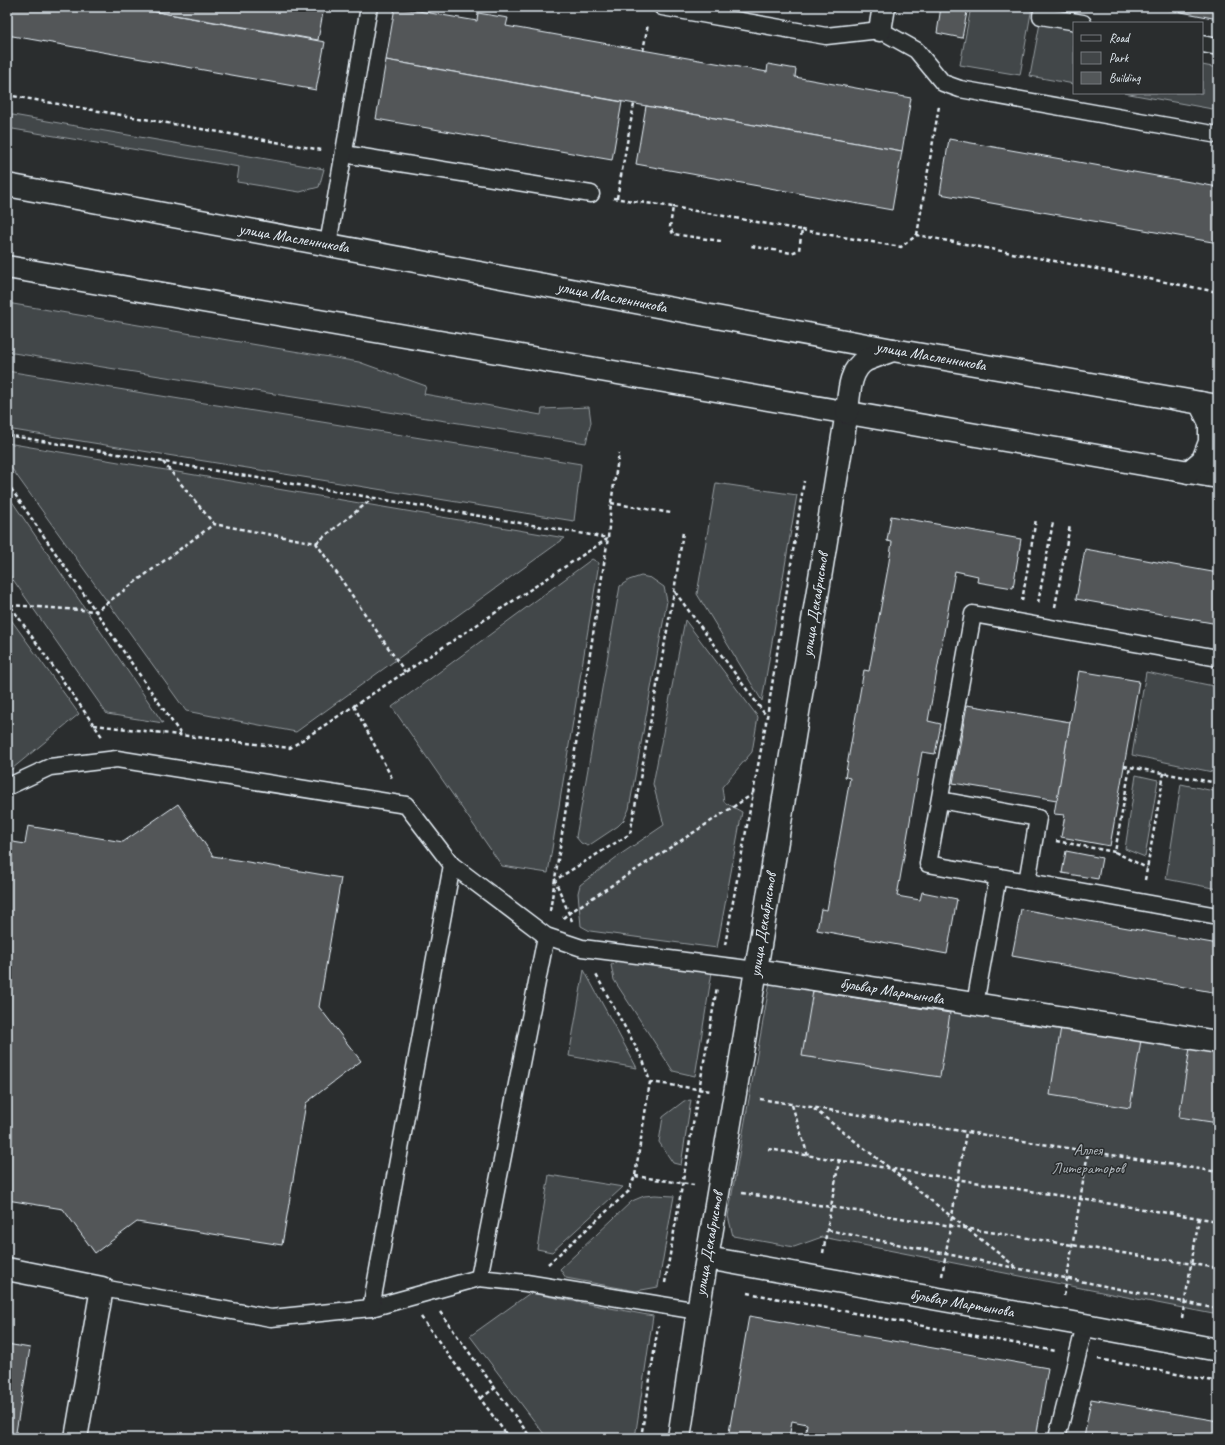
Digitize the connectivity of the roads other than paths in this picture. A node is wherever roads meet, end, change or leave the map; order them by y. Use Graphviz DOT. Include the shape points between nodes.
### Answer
graph roads {
  1 [pos="370,7"];
  2 [pos="662,7"];
  3 [pos="884,7"];
  4 [pos="1043,7"];
  5 [pos="1077,22"];
  6 [pos="880,30"];
  7 [pos="1203,44"];
  8 [pos="1218,47"];
  9 [pos="1218,135"];
  10 [pos="344,154"];
  11 [pos="7,185"];
  12 [pos="592,194"];
  13 [pos="328,244"];
  14 [pos="7,267"];
  15 [pos="894,350"];
  16 [pos="1209,405"];
  17 [pos="846,412"];
  18 [pos="1189,472"];
  19 [pos="1218,477"];
  20 [pos="1218,658"];
  21 [pos="7,787"];
  22 [pos="940,800"];
  23 [pos="452,865"];
  24 [pos="998,876"];
  25 [pos="1027,882"];
  26 [pos="1218,916"];
  27 [pos="546,936"];
  28 [pos="756,970"];
  29 [pos="976,1004"];
  30 [pos="1218,1042"];
  31 [pos="707,1258"];
  32 [pos="7,1269"];
  33 [pos="479,1278"];
  34 [pos="102,1288"];
  35 [pos="371,1308"];
  36 [pos="698,1311"];
  37 [pos="1085,1325"];
  38 [pos="1218,1350"];
  39 [pos="76,1438"];
  40 [pos="679,1438"];
  41 [pos="1057,1438"];
  1 -- 10 [label="lane"];
  2 -- 6 [label="lane" via="826,36"];
  3 -- 6 [label="main road"];
  4 -- 5 [label="lane" via="1041,16"];
  6 -- 9 [label="lane" via="916,50 943,83 960,89"];
  7 -- 8 [label="lane"];
  10 -- 12 [label="lane"];
  10 -- 13 [label="lane"];
  11 -- 13 [label="main road, улица Масленникова"];
  13 -- 15 [label="main road, улица Масленникова"];
  14 -- 17 [label="main road"];
  15 -- 16 [label="main road, улица Масленникова"];
  15 -- 17 [label="main road, улица Декабристов" via="865,360 856,370 851,382"];
  16 -- 18 [label="main road" via="1210,442 1203,460"];
  17 -- 18 [label="main road"];
  17 -- 28 [label="main road, улица Декабристов"];
  18 -- 19 [label="main road"];
  20 -- 22 [label="lane" via="973,614"];
  21 -- 23 [label="lane" via="50,767 117,759 406,805"];
  22 -- 24 [label="lane" via="928,864"];
  22 -- 25 [label="lane" via="1038,818"];
  23 -- 27 [label="lane"];
  23 -- 35 [label="lane"];
  24 -- 25 [label="lane"];
  24 -- 29 [label="lane"];
  25 -- 26 [label="lane"];
  27 -- 28 [label="lane" via="582,948"];
  27 -- 33 [label="lane"];
  28 -- 29 [label="main road, бульвар Мартынова"];
  28 -- 31 [label="main road, улица Декабристов"];
  29 -- 30 [label="main road, бульвар Мартынова"];
  31 -- 36 [label="main road, улица Декабристов"];
  31 -- 37 [label="main road, бульвар Мартынова"];
  32 -- 34 [label="main road"];
  33 -- 35 [label="lane"];
  33 -- 36 [label="lane" via="526,1283"];
  34 -- 35 [label="lane" via="271,1318"];
  34 -- 39 [label="main road"];
  36 -- 40 [label="main road, улица Декабристов"];
  37 -- 38 [label="main road, бульвар Мартынова"];
  37 -- 41 [label="lane"];
}
